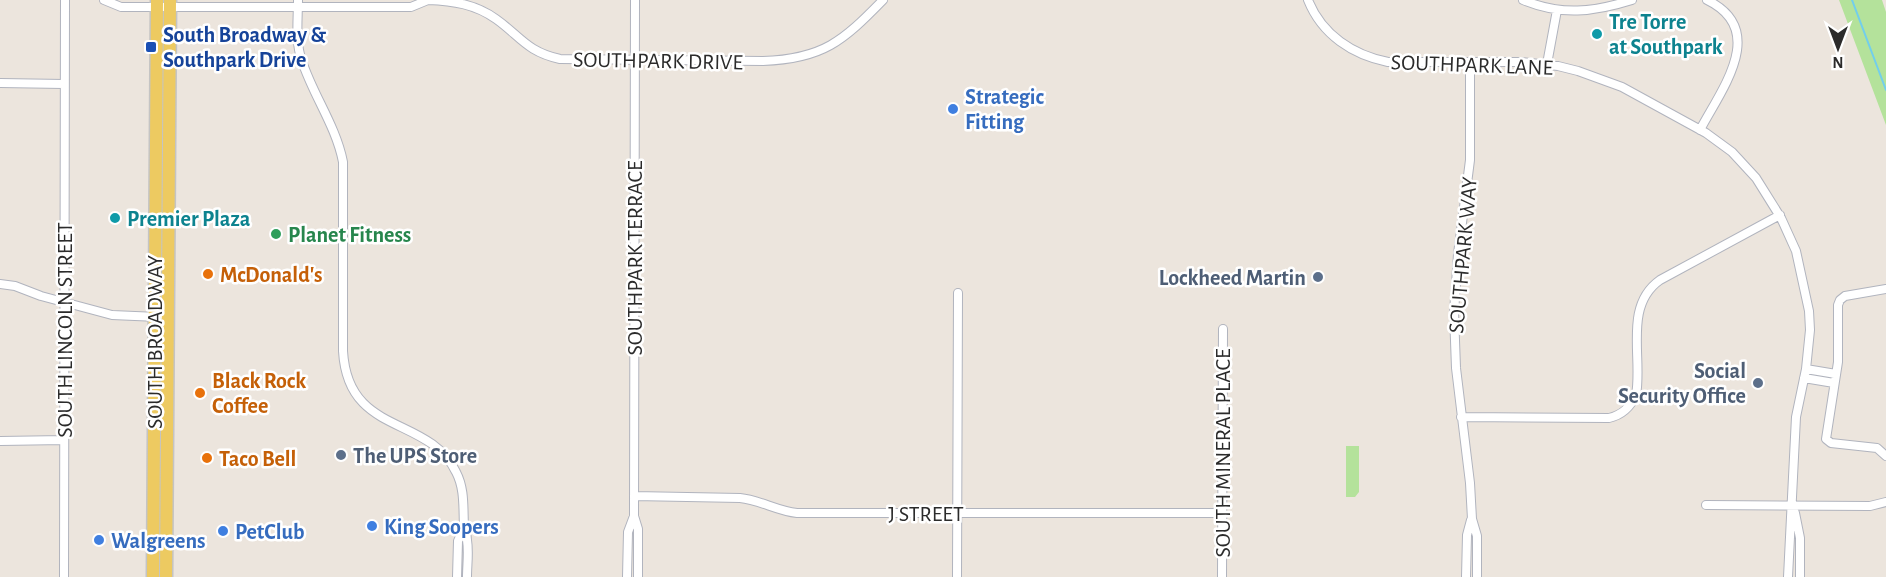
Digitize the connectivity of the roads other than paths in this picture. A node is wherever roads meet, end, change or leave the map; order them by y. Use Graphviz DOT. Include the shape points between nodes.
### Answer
graph roads {
  1 [pos="65,0"];
  2 [pos="104,0"];
  3 [pos="428,0"];
  4 [pos="634,0"];
  5 [pos="883,0"];
  6 [pos="1308,0"];
  7 [pos="1523,0"];
  8 [pos="1632,0"];
  9 [pos="1707,0"];
  10 [pos="157,3"];
  11 [pos="170,3"];
  12 [pos="298,4"];
  13 [pos="1557,10"];
  14 [pos="635,60"];
  15 [pos="1470,62"];
  16 [pos="1547,64"];
  17 [pos="0,83"];
  18 [pos="64,84"];
  19 [pos="1700,130"];
  20 [pos="1780,215"];
  21 [pos="0,284"];
  22 [pos="1886,289"];
  23 [pos="958,293"];
  24 [pos="64,302"];
  25 [pos="154,317"];
  26 [pos="168,317"];
  27 [pos="1223,329"];
  28 [pos="1806,369"];
  29 [pos="1836,374"];
  30 [pos="1804,378"];
  31 [pos="1834,383"];
  32 [pos="1461,417"];
  33 [pos="64,440"];
  34 [pos="0,441"];
  35 [pos="1886,456"];
  36 [pos="634,496"];
  37 [pos="1886,502"];
  38 [pos="1706,505"];
  39 [pos="1793,505"];
  40 [pos="957,513"];
  41 [pos="1222,513"];
  42 [pos="634,516"];
  43 [pos="1472,519"];
  44 [pos="464,528"];
  45 [pos="64,577"];
  46 [pos="153,577"];
  47 [pos="166,577"];
  48 [pos="457,577"];
  49 [pos="467,577"];
  50 [pos="627,577"];
  51 [pos="638,577"];
  52 [pos="957,577"];
  53 [pos="1222,577"];
  54 [pos="1466,577"];
  55 [pos="1477,577"];
  56 [pos="1788,577"];
  57 [pos="1800,577"];
  1 -- 18 [label="street, SOUTH LINCOLN STREET"];
  2 -- 10 [label="street, SOUTHPARK DRIVE" via="121,7"];
  3 -- 12 [label="street, SOUTHPARK DRIVE" via="411,8"];
  3 -- 14 [label="street, SOUTHPARK DRIVE" via="459,2 478,9 530,48 554,57"];
  4 -- 14 [label="street, SOUTHPARK TERRACE"];
  5 -- 14 [label="street, SOUTHPARK DRIVE" via="841,40 805,57 763,62"];
  6 -- 15 [label="street, SOUTHPARK LANE" via="1327,30 1362,56 1388,62"];
  7 -- 13 [label="street"];
  8 -- 13 [label="street" via="1588,11"];
  9 -- 19 [label="street" via="1727,15 1736,33 1738,50 1734,70"];
  10 -- 11 [label="street, SOUTHPARK DRIVE"];
  10 -- 25 [label="main road, SOUTH BROADWAY"];
  11 -- 12 [label="street, SOUTHPARK DRIVE"];
  11 -- 26 [label="main road, SOUTH BROADWAY"];
  12 -- 44 [label="street" via="302,62 336,137 343,162 346,372 352,389 369,410 432,444 447,457 460,483"];
  13 -- 16 [label="street"];
  14 -- 36 [label="street, SOUTHPARK TERRACE"];
  15 -- 16 [label="street, SOUTHPARK LANE"];
  15 -- 32 [label="street, SOUTHPARK WAY" via="1470,160 1454,313"];
  16 -- 19 [label="street, SOUTHPARK LANE" via="1607,81"];
  17 -- 18 [label="street"];
  18 -- 24 [label="street, SOUTH LINCOLN STREET"];
  19 -- 20 [label="street, SOUTHPARK LANE" via="1747,166"];
  20 -- 28 [label="street, SOUTHPARK LANE" via="1796,251 1805,288 1809,330"];
  20 -- 32 [label="street" via="1660,280 1647,292 1637,318 1636,395 1624,412 1609,418"];
  21 -- 24 [label="street"];
  22 -- 29 [label="street" via="1840,300"];
  23 -- 40 [label="street"];
  24 -- 25 [label="street" via="112,315"];
  24 -- 33 [label="street, SOUTH LINCOLN STREET"];
  25 -- 26 [label="street"];
  25 -- 46 [label="main road, SOUTH BROADWAY"];
  26 -- 47 [label="main road, SOUTH BROADWAY"];
  27 -- 41 [label="street, SOUTH MINERAL PLACE"];
  28 -- 29 [label="street"];
  28 -- 30 [label="street, SOUTHPARK LANE"];
  29 -- 31 [label="street"];
  30 -- 31 [label="street"];
  30 -- 39 [label="street, SOUTHPARK LANE" via="1796,417"];
  31 -- 35 [label="street" via="1826,438 1831,443 1877,448"];
  32 -- 43 [label="street, SOUTHPARK WAY"];
  33 -- 34 [label="street"];
  33 -- 45 [label="street, SOUTH LINCOLN STREET"];
  36 -- 40 [label="street, J STREET" via="740,498 797,513"];
  36 -- 42 [label="street, SOUTHPARK TERRACE"];
  37 -- 39 [label="street" via="1869,506"];
  38 -- 39 [label="street"];
  39 -- 56 [label="street, SOUTHPARK LANE"];
  39 -- 57 [label="street, SOUTHPARK LANE" via="1800,538"];
  40 -- 41 [label="street, J STREET"];
  40 -- 52 [label="street"];
  41 -- 53 [label="street, SOUTH MINERAL PLACE"];
  42 -- 50 [label="street, SOUTHPARK TERRACE" via="629,529"];
  42 -- 51 [label="street, SOUTHPARK TERRACE" via="638,529"];
  43 -- 54 [label="street, SOUTHPARK WAY" via="1467,535"];
  43 -- 55 [label="street, SOUTHPARK WAY" via="1477,536"];
  44 -- 48 [label="street" via="458,541"];
  44 -- 49 [label="street" via="468,541"];
}
